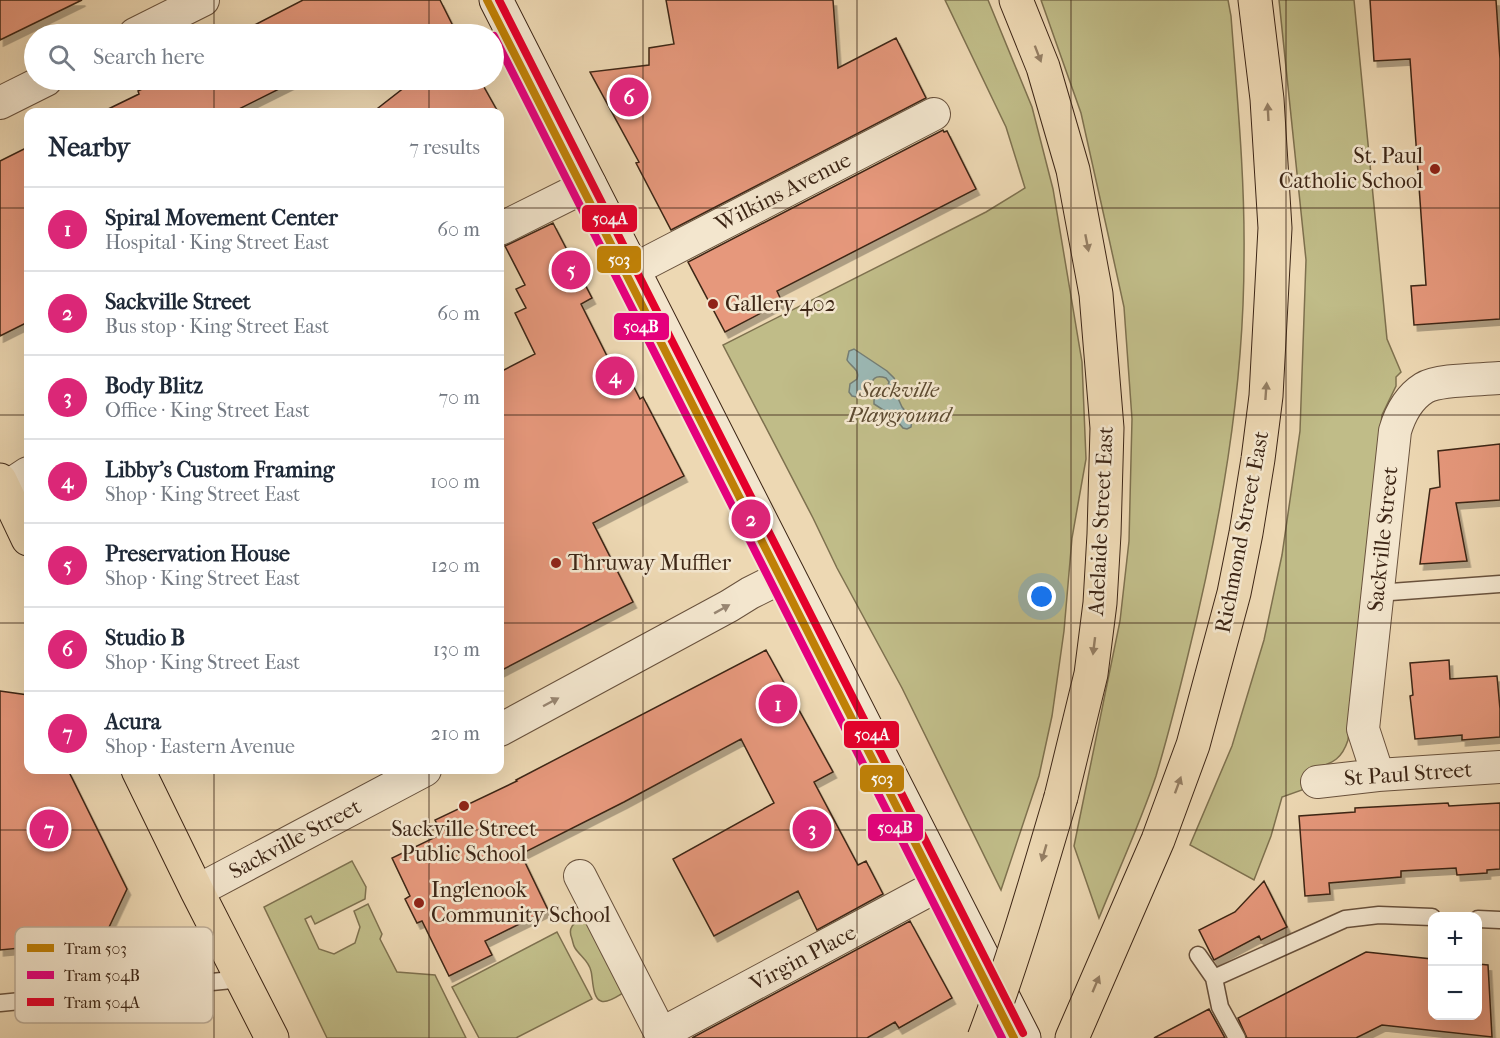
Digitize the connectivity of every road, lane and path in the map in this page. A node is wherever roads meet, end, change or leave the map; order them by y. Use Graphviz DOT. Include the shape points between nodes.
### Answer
graph roads {
  1 [pos="203,0"];
  2 [pos="496,0"];
  3 [pos="1017,0"];
  4 [pos="1255,0"];
  5 [pos="155,24"];
  6 [pos="26,90"];
  7 [pos="0,103"];
  8 [pos="934,114"];
  9 [pos="590,184"];
  10 [pos="504,227"];
  11 [pos="633,270"];
  12 [pos="1500,378"];
  13 [pos="11,481"];
  14 [pos="24,525"];
  15 [pos="788,574"];
  16 [pos="1500,584"];
  17 [pos="1377,593"];
  18 [pos="504,728"];
  19 [pos="1500,767"];
  20 [pos="140,774"];
  21 [pos="417,774"];
  22 [pos="1378,775"];
  23 [pos="1317,782"];
  24 [pos="580,876"];
  25 [pos="945,882"];
  26 [pos="197,891"];
  27 [pos="1428,917"];
  28 [pos="1482,919"];
  29 [pos="1500,920"];
  30 [pos="1198,955"];
  31 [pos="1214,978"];
  32 [pos="242,979"];
  33 [pos="213,982"];
  34 [pos="15,1002"];
  35 [pos="0,1003"];
  36 [pos="662,1036"];
  37 [pos="272,1038"];
  38 [pos="984,1038"];
  39 [pos="1024,1038"];
  40 [pos="1072,1038"];
  41 [pos="1237,1038"];
  1 -- 5 [label="street"];
  2 -- 9 [label="main road"];
  3 -- 38 [label="main road, Adelaide Street East, one-way, bridge" via="1043,67 1073,171 1096,294 1107,428 1104,534 1091,674 1061,797"];
  40 -- 4 [label="main road, Richmond Street East, one-way" via="1158,840 1193,745 1232,603 1246,533 1266,396 1275,228 1267,99"];
  6 -- 7 [label="street"];
  8 -- 11 [label="street, Wilkins Avenue"];
  9 -- 10 [label="street"];
  9 -- 11 [label="main road"];
  11 -- 15 [label="main road"];
  12 -- 17 [label="street, Sackville Street" via="1425,388 1400,415"];
  13 -- 14 [label="main road"];
  18 -- 15 [label="street, one-way"];
  15 -- 25 [label="main road"];
  16 -- 17 [label="lane"];
  17 -- 22 [label="street, Sackville Street" via="1363,729"];
  19 -- 22 [label="street, St Paul Street"];
  20 -- 26 [label="main road"];
  21 -- 26 [label="street, Sackville Street"];
  22 -- 23 [label="street, St Paul Street"];
  24 -- 36 [label="street, Virgin Place"];
  25 -- 36 [label="street, Virgin Place"];
  25 -- 39 [label="main road"];
  26 -- 32 [label="main road"];
  27 -- 31 [label="lane" via="1379,915 1345,919"];
  28 -- 29 [label="lane"];
  30 -- 31 [label="lane"];
  31 -- 41 [label="lane" via="1220,1007"];
  32 -- 33 [label="lane"];
  32 -- 37 [label="main road"];
  34 -- 35 [label="lane"];
}
